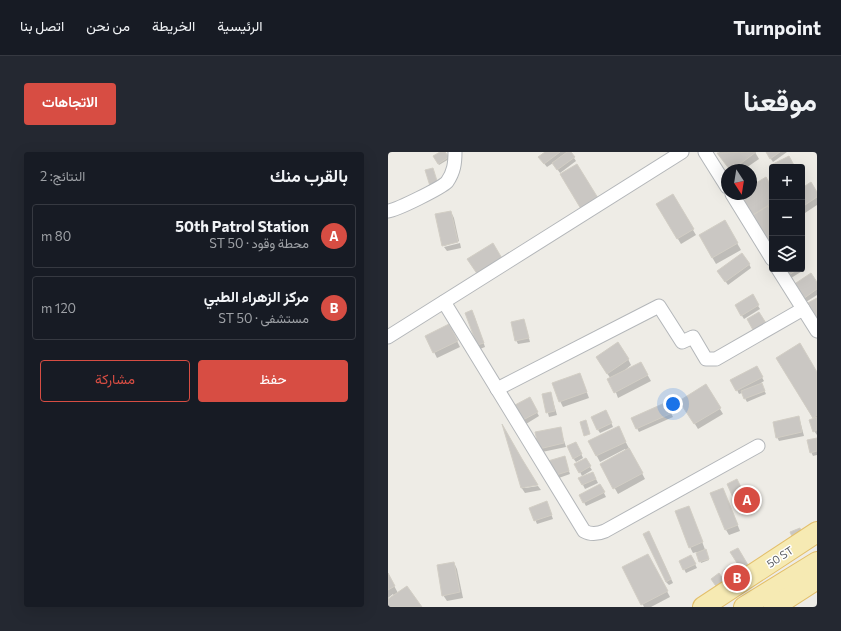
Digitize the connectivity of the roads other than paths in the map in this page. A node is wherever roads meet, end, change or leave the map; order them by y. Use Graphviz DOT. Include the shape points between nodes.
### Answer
graph roads {
  1 [pos="455,152"];
  2 [pos="682,152"];
  3 [pos="705,152"];
  4 [pos="721,177"];
  5 [pos="736,200"];
  6 [pos="388,211"];
  7 [pos="769,254"];
  8 [pos="780,272"];
  9 [pos="444,302"];
  10 [pos="803,309"];
  11 [pos="817,331"];
  12 [pos="388,337"];
  13 [pos="498,389"];
  14 [pos="758,446"];
  15 [pos="817,532"];
  16 [pos="817,548"];
  17 [pos="817,562"];
  18 [pos="817,579"];
  19 [pos="703,607"];
  20 [pos="722,607"];
  21 [pos="744,607"];
  22 [pos="774,607"];
  1 -- 6 [label="street" via="454,167 446,182 433,191"];
  2 -- 9 [label="street"];
  3 -- 4 [label="street"];
  5 -- 7 [label="street"];
  8 -- 10 [label="street"];
  9 -- 12 [label="street"];
  9 -- 13 [label="street"];
  10 -- 11 [label="street"];
  10 -- 13 [label="street" via="716,359 706,359 692,337 682,342 658,306"];
  13 -- 14 [label="street" via="584,531 589,534 605,531"];
  15 -- 19 [label="main road, 50 ST"];
  16 -- 20 [label="main road"];
  17 -- 21 [label="main road"];
  18 -- 22 [label="main road"];
}
